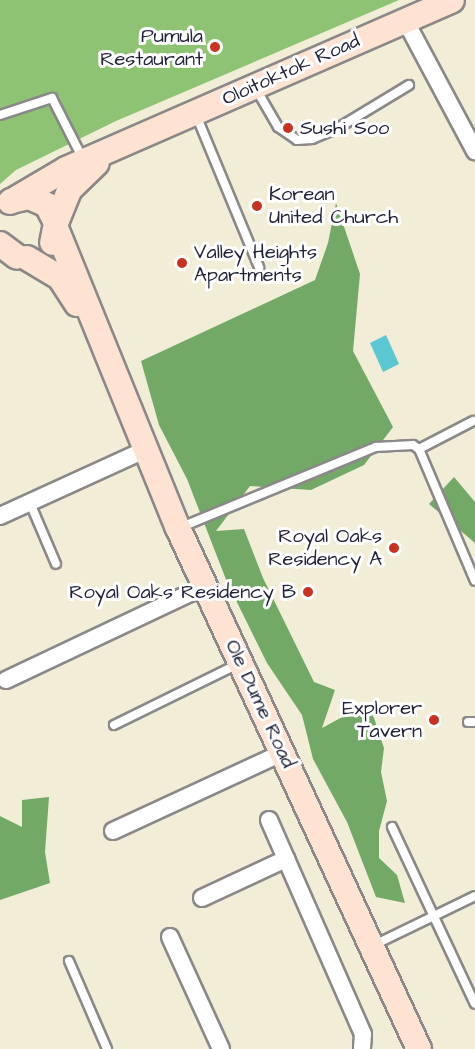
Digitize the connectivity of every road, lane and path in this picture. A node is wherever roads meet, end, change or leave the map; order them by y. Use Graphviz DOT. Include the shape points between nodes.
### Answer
graph roads {
  1 [pos="452,0"];
  2 [pos="405,20"];
  3 [pos="409,85"];
  4 [pos="254,86"];
  5 [pos="195,112"];
  6 [pos="0,115"];
  7 [pos="129,143"];
  8 [pos="475,151"];
  9 [pos="85,162"];
  10 [pos="5,207"];
  11 [pos="56,225"];
  12 [pos="11,256"];
  13 [pos="259,267"];
  14 [pos="106,356"];
  15 [pos="472,421"];
  16 [pos="419,449"];
  17 [pos="145,450"];
  18 [pos="30,502"];
  19 [pos="0,516"];
  20 [pos="178,528"];
  21 [pos="56,564"];
  22 [pos="475,581"];
  23 [pos="205,586"];
  24 [pos="241,663"];
  25 [pos="6,680"];
  26 [pos="114,725"];
  27 [pos="282,753"];
  28 [pos="269,820"];
  29 [pos="392,827"];
  30 [pos="113,831"];
  31 [pos="286,859"];
  32 [pos="475,896"];
  33 [pos="202,898"];
  34 [pos="434,916"];
  35 [pos="170,937"];
  36 [pos="371,946"];
  37 [pos="69,962"];
  38 [pos="475,1004"];
  39 [pos="107,1049"];
  40 [pos="221,1049"];
  41 [pos="363,1049"];
  42 [pos="419,1049"];
  1 -- 2 [label="main road, Oloitoktok Road"];
  2 -- 4 [label="main road, Oloitoktok Road"];
  2 -- 8 [label="street"];
  3 -- 4 [label="lane" via="338,128 312,139 297,140 278,127"];
  4 -- 5 [label="main road, Oloitoktok Road"];
  5 -- 7 [label="main road, Oloitoktok Road"];
  5 -- 13 [label="lane"];
  6 -- 9 [label="lane" via="52,98"];
  7 -- 9 [label="main road"];
  7 -- 11 [label="main road" via="79,177"];
  9 -- 10 [label="main road"];
  10 -- 11 [label="main road" via="29,197 39,200 53,213"];
  11 -- 12 [label="main road" via="44,252"];
  11 -- 14 [label="main road"];
  12 -- 14 [label="main road" via="48,268 66,286"];
  14 -- 17 [label="main road, Ole Dume Road"];
  15 -- 16 [label="lane"];
  16 -- 20 [label="lane" via="394,443 376,447"];
  16 -- 22 [label="lane"];
  17 -- 18 [label="street"];
  17 -- 20 [label="main road, Ole Dume Road"];
  18 -- 19 [label="street"];
  18 -- 21 [label="lane"];
  20 -- 23 [label="main road, Ole Dume Road"];
  23 -- 24 [label="main road, Ole Dume Road"];
  23 -- 25 [label="street"];
  24 -- 26 [label="lane"];
  24 -- 27 [label="main road, Ole Dume Road"];
  27 -- 30 [label="street"];
  27 -- 36 [label="main road, Ole Dume Road"];
  28 -- 31 [label="street"];
  29 -- 34 [label="lane"];
  31 -- 33 [label="street"];
  31 -- 41 [label="street" via="363,1034"];
  32 -- 34 [label="lane"];
  34 -- 36 [label="lane"];
  34 -- 38 [label="lane"];
  35 -- 40 [label="street"];
  36 -- 42 [label="main road, Ole Dume Road"];
  37 -- 39 [label="lane"];
}
